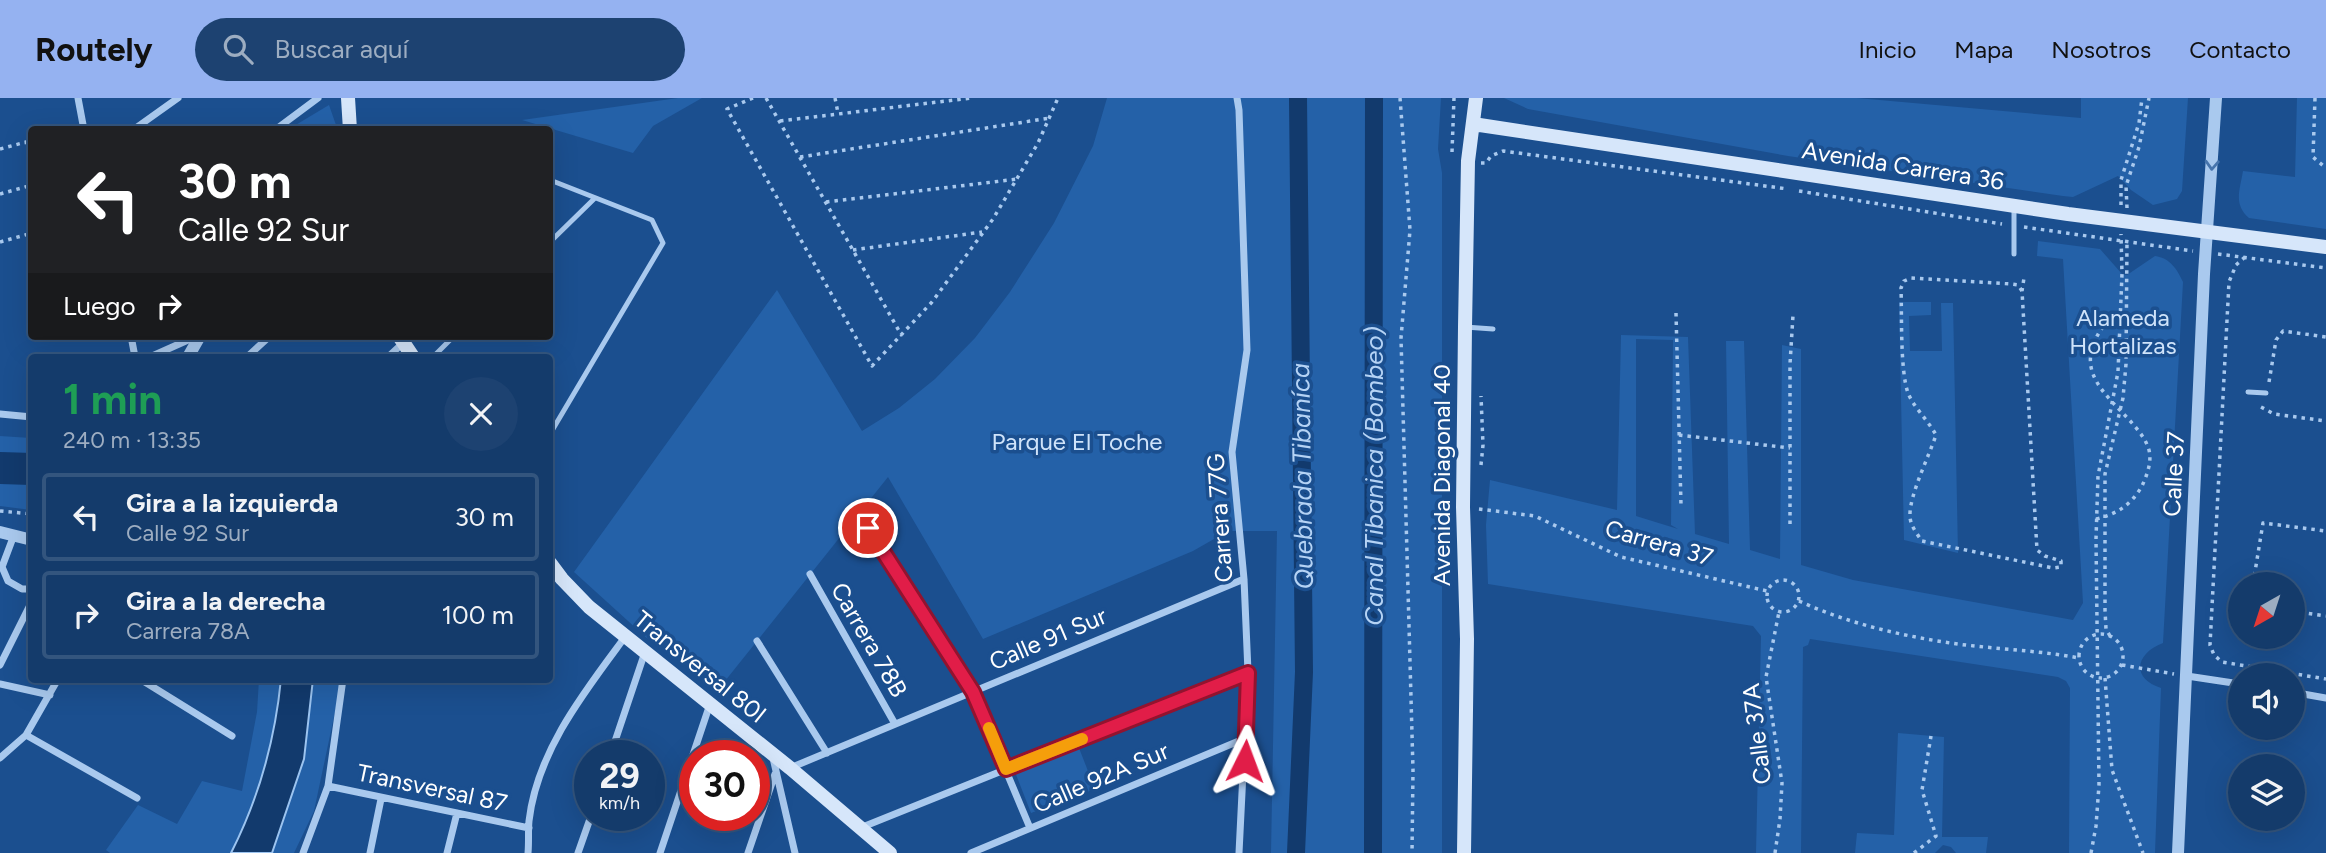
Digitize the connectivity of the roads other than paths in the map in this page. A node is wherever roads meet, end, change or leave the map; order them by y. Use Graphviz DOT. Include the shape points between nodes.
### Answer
graph roads {
  1 [pos="78,98"];
  2 [pos="178,98"];
  3 [pos="318,98"];
  4 [pos="348,98"];
  5 [pos="1237,98"];
  6 [pos="1476,98"];
  7 [pos="2216,98"];
  8 [pos="1473,124"];
  9 [pos="84,126"];
  10 [pos="139,126"];
  11 [pos="280,126"];
  12 [pos="350,126"];
  13 [pos="553,181"];
  14 [pos="595,198"];
  15 [pos="2014,206"];
  16 [pos="2207,232"];
  17 [pos="553,239"];
  18 [pos="2326,247"];
  19 [pos="2014,254"];
  20 [pos="1465,327"];
  21 [pos="1493,329"];
  22 [pos="190,340"];
  23 [pos="266,340"];
  24 [pos="450,340"];
  25 [pos="157,354"];
  26 [pos="250,354"];
  27 [pos="436,354"];
  28 [pos="2248,392"];
  29 [pos="2266,393"];
  30 [pos="0,414"];
  31 [pos="28,417"];
  32 [pos="553,429"];
  33 [pos="868,528"];
  34 [pos="0,532"];
  35 [pos="13,535"];
  36 [pos="28,539"];
  37 [pos="553,568"];
  38 [pos="810,574"];
  39 [pos="1244,579"];
  40 [pos="28,589"];
  41 [pos="28,609"];
  42 [pos="625,636"];
  43 [pos="757,641"];
  44 [pos="645,652"];
  45 [pos="0,665"];
  46 [pos="1248,673"];
  47 [pos="2187,676"];
  48 [pos="2228,682"];
  49 [pos="56,683"];
  50 [pos="146,683"];
  51 [pos="342,683"];
  52 [pos="0,684"];
  53 [pos="973,692"];
  54 [pos="2305,694"];
  55 [pos="50,695"];
  56 [pos="2326,698"];
  57 [pos="710,704"];
  58 [pos="895,724"];
  59 [pos="26,735"];
  60 [pos="232,736"];
  61 [pos="1246,738"];
  62 [pos="615,740"];
  63 [pos="828,753"];
  64 [pos="0,758"];
  65 [pos="1006,769"];
  66 [pos="783,770"];
  67 [pos="328,786"];
  68 [pos="137,798"];
  69 [pos="381,799"];
  70 [pos="457,814"];
  71 [pos="529,828"];
  72 [pos="860,828"];
  73 [pos="1030,828"];
  74 [pos="586,831"];
  75 [pos="581,852"];
  76 [pos="303,853"];
  77 [pos="370,853"];
  78 [pos="447,853"];
  79 [pos="528,853"];
  80 [pos="660,853"];
  81 [pos="748,853"];
  82 [pos="794,853"];
  83 [pos="890,853"];
  84 [pos="971,853"];
  85 [pos="1239,853"];
  86 [pos="1465,853"];
  87 [pos="2178,853"];
  1 -- 9 [label="street"];
  2 -- 10 [label="street"];
  3 -- 11 [label="street"];
  4 -- 12 [label="main road"];
  5 -- 39 [label="street, Carrera 77G" via="1247,350 1232,453"];
  6 -- 8 [label="main road, Avenida Diagonal 40"];
  7 -- 16 [label="street, Calle 37, one-way"];
  8 -- 15 [label="main road, Avenida Carrera 36"];
  8 -- 20 [label="main road, Avenida Diagonal 40" via="1468,161"];
  13 -- 14 [label="lane"];
  14 -- 17 [label="lane"];
  14 -- 32 [label="lane" via="652,220 663,243"];
  15 -- 16 [label="main road, Avenida Carrera 36"];
  15 -- 19 [label="lane"];
  16 -- 18 [label="main road, Avenida Carrera 36"];
  16 -- 47 [label="street, Calle 37"];
  20 -- 21 [label="lane"];
  20 -- 86 [label="main road, Avenida Diagonal 40"];
  22 -- 25 [label="street"];
  23 -- 26 [label="street"];
  24 -- 27 [label="lane"];
  28 -- 29 [label="lane"];
  30 -- 31 [label="street"];
  33 -- 53 [label="street"];
  34 -- 35 [label="street"];
  35 -- 36 [label="street"];
  35 -- 40 [label="street" via="2,567 8,581"];
  37 -- 42 [label="main road, Transversal 80I" via="579,598"];
  38 -- 58 [label="street, Carrera 78B"];
  39 -- 46 [label="street, Carrera 77G"];
  39 -- 53 [label="street, Calle 91 Sur"];
  41 -- 45 [label="street"];
  42 -- 44 [label="main road, Transversal 80I"];
  42 -- 71 [label="street" via="550,749"];
  43 -- 63 [label="street"];
  44 -- 57 [label="main road, Transversal 80I"];
  44 -- 62 [label="street"];
  46 -- 61 [label="street, Carrera 77G"];
  46 -- 65 [label="street"];
  47 -- 48 [label="street"];
  47 -- 87 [label="street, Calle 37"];
  49 -- 55 [label="street"];
  50 -- 60 [label="street"];
  51 -- 67 [label="street"];
  52 -- 55 [label="street"];
  53 -- 58 [label="street, Calle 91 Sur"];
  53 -- 65 [label="street"];
  54 -- 56 [label="street"];
  55 -- 59 [label="street"];
  57 -- 66 [label="main road, Transversal 80I" via="772,754"];
  57 -- 80 [label="street"];
  58 -- 63 [label="street, Calle 91 Sur"];
  59 -- 64 [label="street"];
  59 -- 68 [label="street"];
  61 -- 73 [label="street, Calle 92A Sur"];
  61 -- 85 [label="street, Carrera 77G"];
  63 -- 66 [label="street, Calle 91 Sur"];
  65 -- 72 [label="street"];
  65 -- 73 [label="street"];
  66 -- 72 [label="main road, Transversal 80I"];
  66 -- 81 [label="street"];
  66 -- 82 [label="street"];
  67 -- 69 [label="street, Transversal 87"];
  67 -- 76 [label="street"];
  69 -- 70 [label="street, Transversal 87"];
  69 -- 77 [label="street"];
  70 -- 71 [label="street, Transversal 87"];
  70 -- 78 [label="street"];
  71 -- 79 [label="street"];
  72 -- 83 [label="main road, Transversal 80I"];
  73 -- 84 [label="street, Calle 92A Sur"];
  74 -- 75 [label="street"];
}
